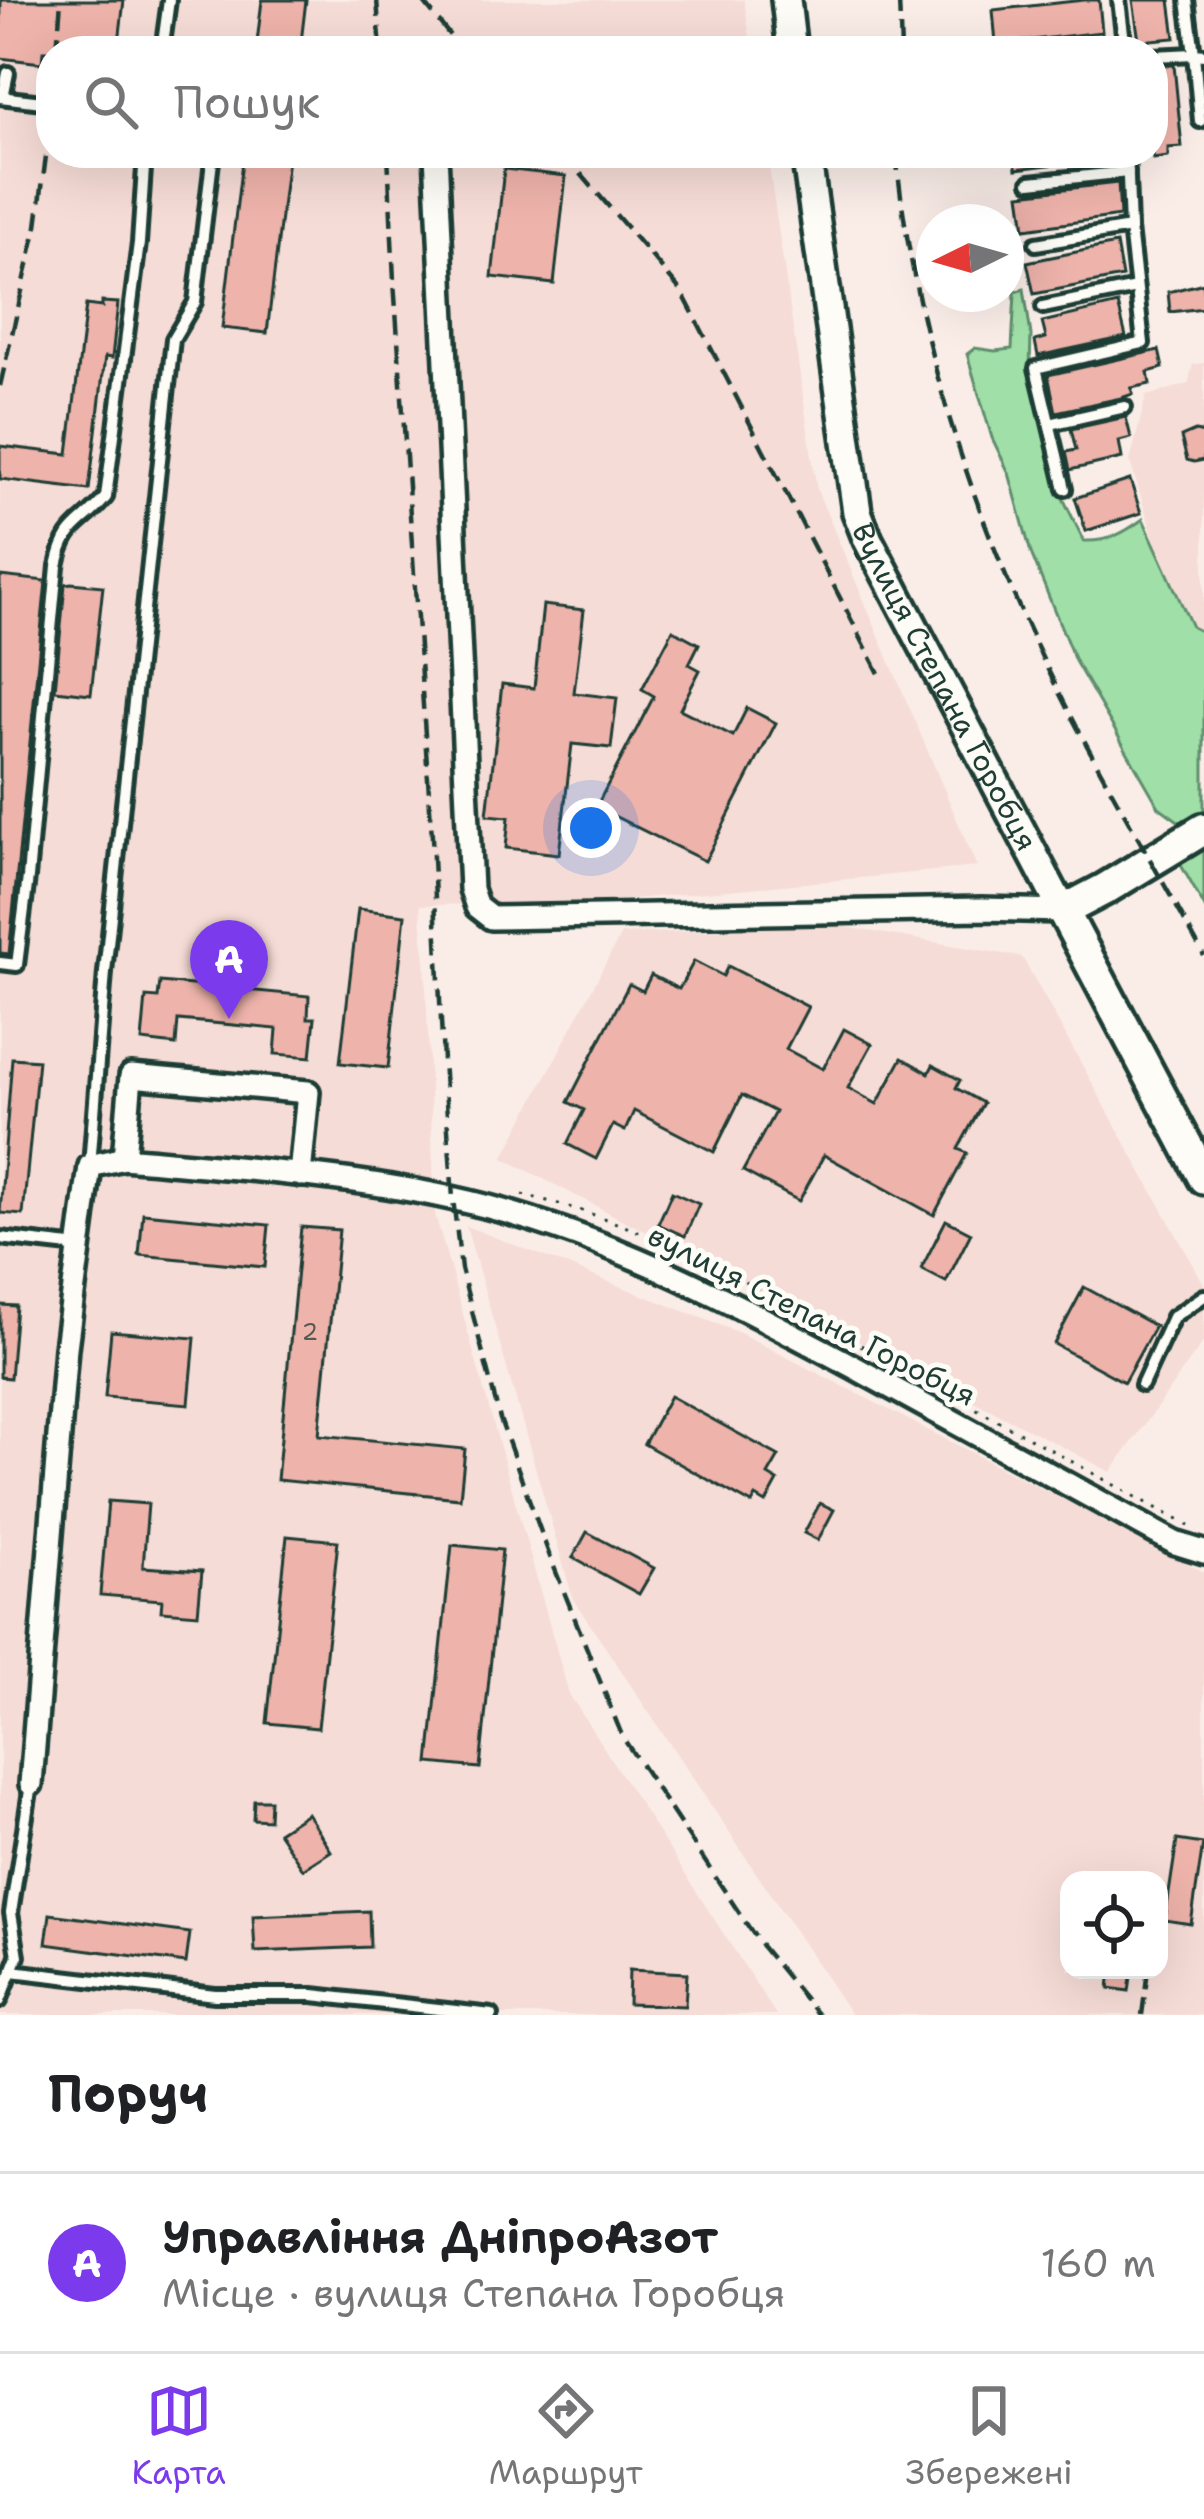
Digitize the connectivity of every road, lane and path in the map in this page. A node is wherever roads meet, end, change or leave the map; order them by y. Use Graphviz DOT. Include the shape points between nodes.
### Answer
graph roads {
  1 [pos="169,0"];
  2 [pos="786,0"];
  3 [pos="1119,0"];
  4 [pos="1187,0"];
  5 [pos="164,36"];
  6 [pos="790,36"];
  7 [pos="1124,36"];
  8 [pos="1199,54"];
  9 [pos="1168,55"];
  10 [pos="8,74"];
  11 [pos="2,97"];
  12 [pos="36,101"];
  13 [pos="1200,121"];
  14 [pos="144,168"];
  15 [pos="212,168"];
  16 [pos="437,168"];
  17 [pos="808,168"];
  18 [pos="1128,168"];
  19 [pos="1128,172"];
  20 [pos="1030,182"];
  21 [pos="1130,228"];
  22 [pos="1036,244"];
  23 [pos="1136,288"];
  24 [pos="1043,307"];
  25 [pos="1125,407"];
  26 [pos="1050,424"];
  27 [pos="1065,489"];
  28 [pos="1204,829"];
  29 [pos="1063,911"];
  30 [pos="0,963"];
  31 [pos="124,1158"];
  32 [pos="90,1166"];
  33 [pos="300,1175"];
  34 [pos="1204,1178"];
  35 [pos="0,1238"];
  36 [pos="79,1246"];
  37 [pos="1204,1296"];
  38 [pos="1142,1385"];
  39 [pos="1204,1552"];
  40 [pos="32,1784"];
  41 [pos="12,1971"];
  42 [pos="0,2001"];
  43 [pos="492,2015"];
  1 -- 5 [label="lane"];
  2 -- 6 [label="street"];
  3 -- 7 [label="lane"];
  4 -- 8 [label="lane"];
  8 -- 9 [label="lane"];
  8 -- 13 [label="lane"];
  10 -- 11 [label="lane"];
  11 -- 12 [label="lane"];
  14 -- 30 [label="lane" via="106,497 63,538 17,964"];
  15 -- 32 [label="lane" via="195,302 173,339"];
  16 -- 29 [label="street" via="477,907 491,917"];
  17 -- 29 [label="street, Вулиця Степана Горобця" via="857,512"];
  18 -- 19 [label="lane"];
  19 -- 20 [label="lane"];
  19 -- 21 [label="lane"];
  21 -- 22 [label="lane"];
  21 -- 23 [label="lane"];
  23 -- 24 [label="lane"];
  23 -- 26 [label="lane" via="1143,343 1036,368"];
  25 -- 26 [label="lane"];
  26 -- 27 [label="lane"];
  28 -- 29 [label="main road"];
  29 -- 34 [label="main road, Вулиця Степана Горобця"];
  31 -- 32 [label="street, вулиця Степана Горобця"];
  31 -- 33 [label="street, вулиця Степана Горобця"];
  31 -- 33 [label="street" via="131,1076 308,1092"];
  32 -- 36 [label="street"];
  33 -- 39 [label="street, вулиця Степана Горобця" via="453,1198 633,1256"];
  35 -- 36 [label="lane"];
  36 -- 40 [label="street"];
  37 -- 38 [label="lane" via="1173,1317"];
  40 -- 41 [label="lane" via="11,1913 18,1956"];
  41 -- 42 [label="lane"];
  41 -- 43 [label="lane"];
}
